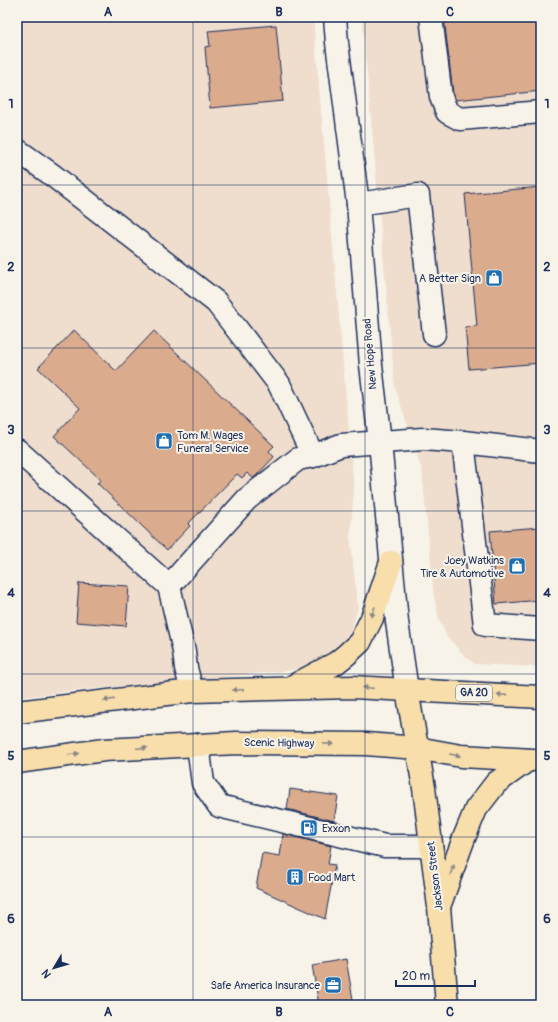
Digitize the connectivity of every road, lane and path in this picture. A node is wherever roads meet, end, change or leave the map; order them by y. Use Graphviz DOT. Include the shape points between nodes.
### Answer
graph roads {
  1 [pos="335,17"];
  2 [pos="431,17"];
  3 [pos="541,112"];
  4 [pos="17,150"];
  5 [pos="358,204"];
  6 [pos="434,334"];
  7 [pos="380,442"];
  8 [pos="463,442"];
  9 [pos="17,450"];
  10 [pos="541,451"];
  11 [pos="313,456"];
  12 [pos="391,562"];
  13 [pos="169,586"];
  14 [pos="541,629"];
  15 [pos="289,689"];
  16 [pos="407,690"];
  17 [pos="192,691"];
  18 [pos="541,697"];
  19 [pos="17,712"];
  20 [pos="198,745"];
  21 [pos="417,748"];
  22 [pos="535,760"];
  23 [pos="17,762"];
  24 [pos="431,846"];
  25 [pos="439,907"];
  26 [pos="447,1005"];
  1 -- 5 [label="street, New Hope Road"];
  2 -- 3 [label="street" via="441,97 447,112 460,119"];
  4 -- 11 [label="street" via="216,302 280,384"];
  5 -- 6 [label="street" via="418,195"];
  5 -- 7 [label="street, New Hope Road"];
  7 -- 8 [label="street" via="423,439"];
  7 -- 11 [label="street" via="341,445"];
  7 -- 12 [label="street, New Hope Road"];
  8 -- 10 [label="street"];
  8 -- 14 [label="street" via="485,625"];
  9 -- 13 [label="street"];
  11 -- 13 [label="street" via="298,459 247,499"];
  12 -- 15 [label="main road, one-way" via="372,618 360,642 336,663"];
  12 -- 16 [label="street, New Hope Road" via="398,636"];
  13 -- 17 [label="street"];
  16 -- 15 [label="main road, one-way" via="353,687"];
  15 -- 17 [label="main road, one-way"];
  18 -- 16 [label="main road, GA 20, one-way"];
  16 -- 21 [label="main road, Jackson Street"];
  17 -- 19 [label="main road, one-way"];
  20 -- 21 [label="main road, Scenic Highway, one-way" via="236,742 366,744"];
  23 -- 20 [label="main road, Scenic Highway, one-way" via="104,750"];
  20 -- 24 [label="street" via="202,783 219,806 385,846"];
  21 -- 22 [label="main road, Scenic Highway, one-way" via="461,756"];
  21 -- 24 [label="main road, Jackson Street"];
  25 -- 22 [label="main road, one-way" via="476,809 496,783"];
  24 -- 25 [label="main road, Jackson Street"];
  25 -- 26 [label="main road, Jackson Street"];
}
